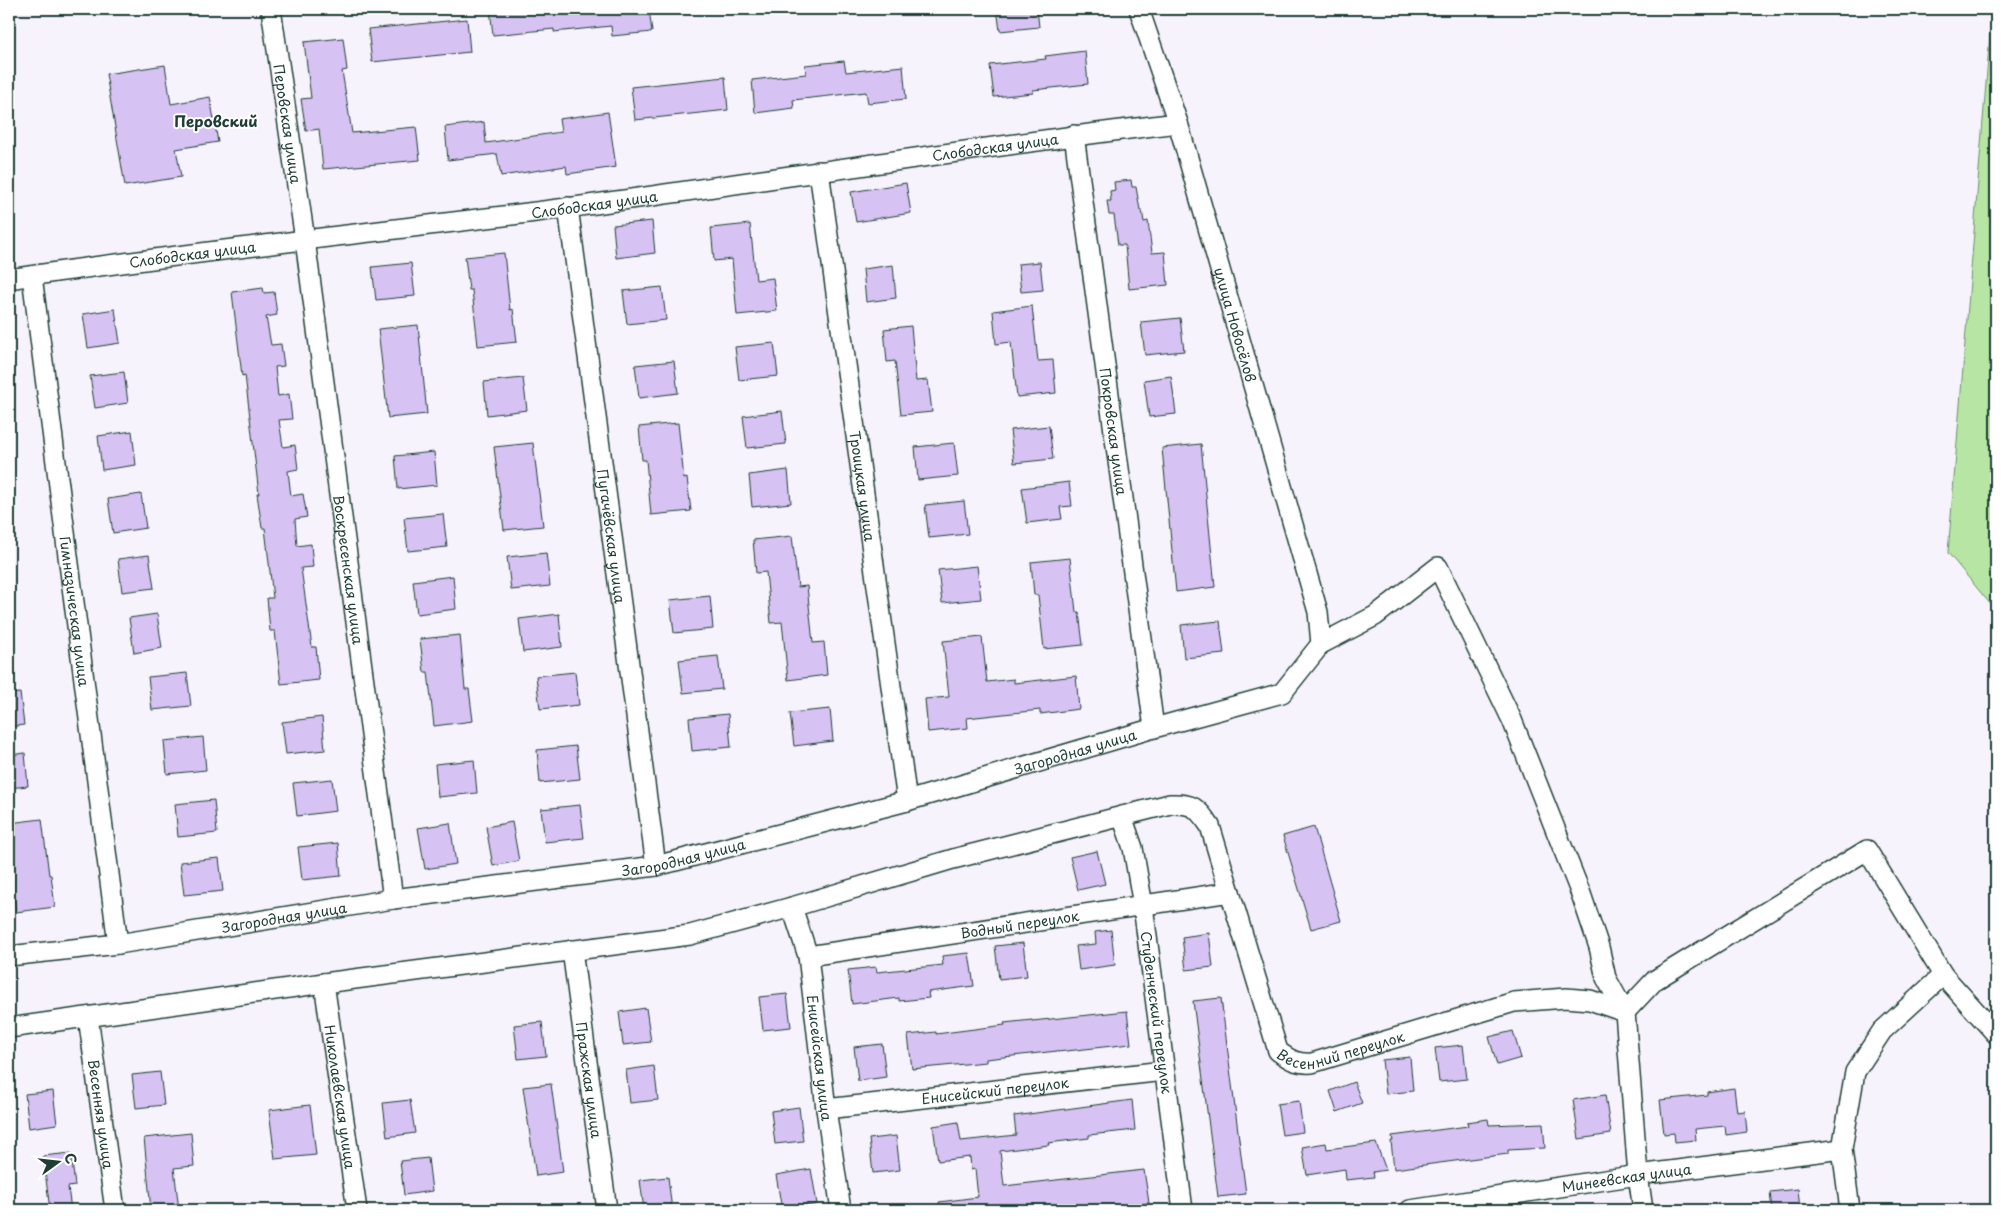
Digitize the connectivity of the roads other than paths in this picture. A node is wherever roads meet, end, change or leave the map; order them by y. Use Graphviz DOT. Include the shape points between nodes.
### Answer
graph roads {
  1 [pos="271,9"];
  2 [pos="1139,9"];
  3 [pos="1178,123"];
  4 [pos="1074,135"];
  5 [pos="819,170"];
  6 [pos="568,208"];
  7 [pos="305,240"];
  8 [pos="32,276"];
  9 [pos="9,280"];
  10 [pos="1321,644"];
  11 [pos="1154,728"];
  12 [pos="907,801"];
  13 [pos="1122,816"];
  14 [pos="656,866"];
  15 [pos="1230,892"];
  16 [pos="393,899"];
  17 [pos="1143,906"];
  18 [pos="792,907"];
  19 [pos="118,944"];
  20 [pos="572,950"];
  21 [pos="9,956"];
  22 [pos="808,956"];
  23 [pos="1943,975"];
  24 [pos="324,983"];
  25 [pos="1625,1012"];
  26 [pos="88,1017"];
  27 [pos="9,1028"];
  28 [pos="1996,1034"];
  29 [pos="1164,1071"];
  30 [pos="826,1109"];
  31 [pos="1842,1148"];
  32 [pos="1638,1175"];
  33 [pos="1511,1203"];
  34 [pos="115,1210"];
  35 [pos="357,1210"];
  36 [pos="607,1210"];
  37 [pos="841,1210"];
  38 [pos="1183,1210"];
  39 [pos="1410,1210"];
  40 [pos="1643,1210"];
  41 [pos="1850,1210"];
  1 -- 7 [label="street, Перовская улица"];
  2 -- 3 [label="street, улица Новосёлов"];
  3 -- 4 [label="street, Слободская улица"];
  3 -- 10 [label="street, улица Новосёлов" via="1318,612"];
  4 -- 5 [label="street, Слободская улица"];
  4 -- 11 [label="street, Покровская улица"];
  5 -- 6 [label="street, Слободская улица"];
  5 -- 12 [label="street, Троицкая улица"];
  6 -- 7 [label="street, Слободская улица"];
  6 -- 14 [label="street, Пугачёвская улица"];
  7 -- 8 [label="street, Слободская улица"];
  7 -- 16 [label="street, Воскресенская улица"];
  8 -- 9 [label="street, Слободская улица"];
  8 -- 19 [label="street, Гимназическая улица"];
  10 -- 11 [label="street, Загородная улица" via="1282,693"];
  10 -- 25 [label="street" via="1375,616 1438,567 1512,720 1580,894 1606,978"];
  11 -- 12 [label="street, Загородная улица"];
  12 -- 14 [label="street, Загородная улица"];
  13 -- 15 [label="street, Весенний переулок" via="1170,804 1198,809 1210,826"];
  13 -- 17 [label="street, Студенческий переулок" via="1133,848"];
  13 -- 18 [label="street" via="953,859"];
  14 -- 16 [label="street, Загородная улица"];
  15 -- 17 [label="street, Водный переулок"];
  15 -- 25 [label="street, Весенний переулок" via="1278,1051 1291,1061 1312,1064 1514,1002 1566,998 1590,1000"];
  16 -- 19 [label="street, Загородная улица"];
  17 -- 22 [label="street, Водный переулок"];
  17 -- 29 [label="street, Студенческий переулок"];
  18 -- 20 [label="street" via="690,935"];
  18 -- 22 [label="street, Енисейская улица"];
  19 -- 21 [label="street, Загородная улица"];
  20 -- 24 [label="street"];
  20 -- 36 [label="street, Пражская улица"];
  22 -- 30 [label="street, Енисейская улица"];
  23 -- 25 [label="street" via="1867,850 1655,980"];
  23 -- 28 [label="street"];
  23 -- 31 [label="street" via="1882,1031 1855,1072"];
  24 -- 26 [label="street"];
  24 -- 35 [label="street, Николаевская улица"];
  25 -- 32 [label="street"];
  26 -- 27 [label="street"];
  26 -- 34 [label="street, Весенняя улица"];
  29 -- 30 [label="street, Енисейский переулок"];
  29 -- 38 [label="street, Студенческий переулок"];
  30 -- 37 [label="street, Енисейская улица"];
  31 -- 32 [label="street, Минеевская улица"];
  31 -- 41 [label="street"];
  32 -- 33 [label="street, Минеевская улица"];
  32 -- 40 [label="street"];
  33 -- 39 [label="street, Минеевская улица"];
}
